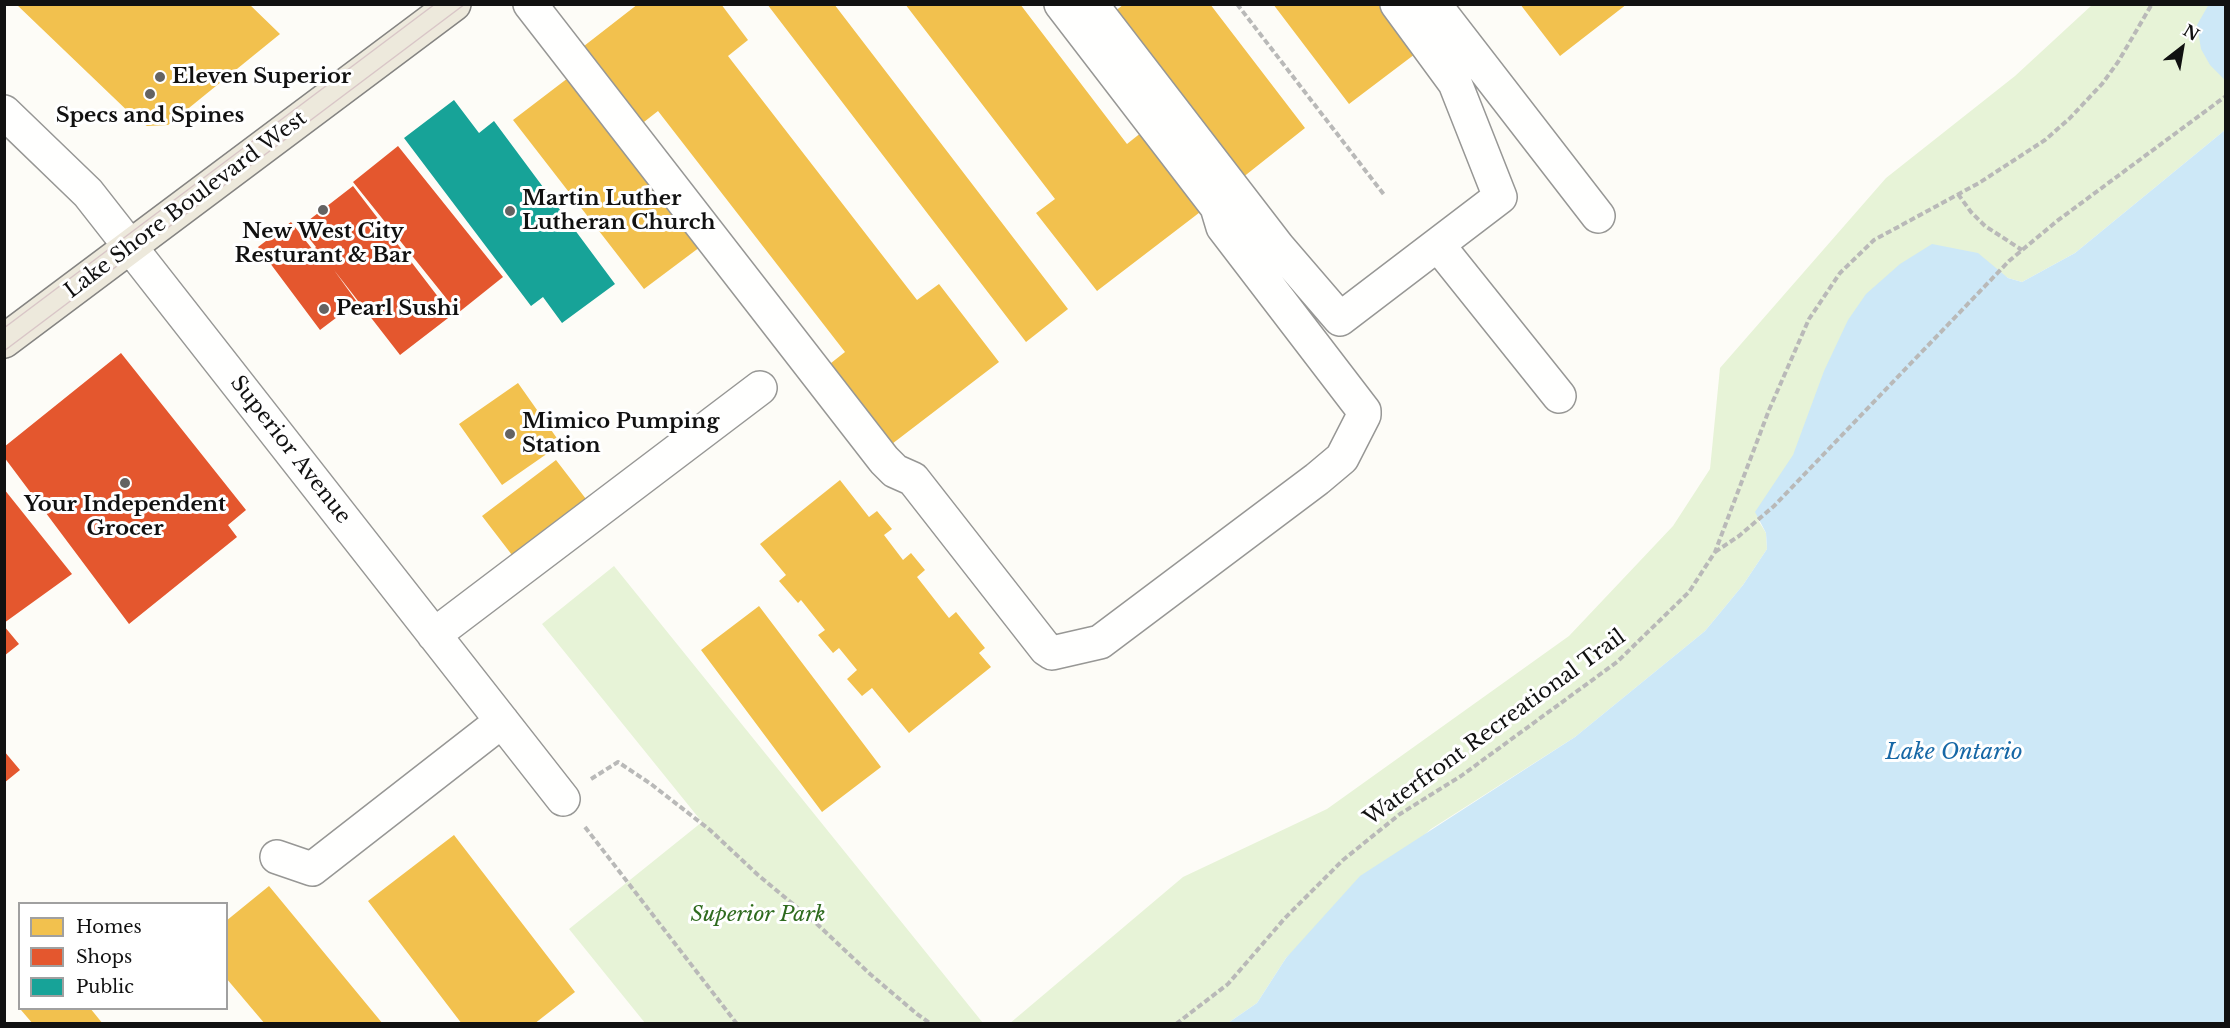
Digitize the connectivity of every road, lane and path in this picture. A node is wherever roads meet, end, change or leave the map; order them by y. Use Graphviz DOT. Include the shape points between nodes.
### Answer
graph roads {
  1 [pos="453,4"];
  2 [pos="530,4"];
  3 [pos="1061,4"];
  4 [pos="1090,4"];
  5 [pos="1237,4"];
  6 [pos="1396,4"];
  7 [pos="1434,4"];
  8 [pos="2152,4"];
  9 [pos="2226,96"];
  10 [pos="4,112"];
  11 [pos="1958,194"];
  12 [pos="1385,196"];
  13 [pos="1598,216"];
  14 [pos="1438,245"];
  15 [pos="130,247"];
  16 [pos="2022,250"];
  17 [pos="4,341"];
  18 [pos="760,388"];
  19 [pos="1559,396"];
  20 [pos="1715,552"];
  21 [pos="435,635"];
  22 [pos="502,721"];
  23 [pos="618,762"];
  24 [pos="563,799"];
  25 [pos="277,857"];
  26 [pos="737,1023"];
  27 [pos="931,1023"];
  28 [pos="1176,1023"];
  1 -- 15 [label="main road, Lake Shore Boulevard West"];
  2 -- 3 [label="street" via="884,460 895,471 913,479 1052,653 1100,642 1324,473 1342,458 1364,415 1223,227 1217,207"];
  4 -- 14 [label="street" via="1278,247 1340,319"];
  5 -- 12 [label="path"];
  6 -- 14 [label="street" via="1455,82 1500,197"];
  7 -- 13 [label="street"];
  8 -- 11 [label="path, Waterfront Recreational Trail" via="2118,62 2070,119 2008,165"];
  9 -- 16 [label="path"];
  10 -- 15 [label="street, Superior Avenue" via="88,193"];
  11 -- 16 [label="path" via="1985,226"];
  11 -- 20 [label="path, Waterfront Recreational Trail" via="1874,240 1840,273 1809,319"];
  14 -- 19 [label="street"];
  15 -- 17 [label="main road, Lake Shore Boulevard West"];
  15 -- 21 [label="street, Superior Avenue"];
  16 -- 20 [label="path" via="1774,506"];
  18 -- 21 [label="street"];
  20 -- 28 [label="path, Waterfront Recreational Trail" via="1689,592 1617,662 1461,776 1400,814 1343,860 1285,918 1228,984"];
  21 -- 22 [label="street, Superior Avenue"];
  22 -- 24 [label="street, Superior Avenue"];
  22 -- 25 [label="street" via="312,869"];
  23 -- 27 [label="path" via="710,830 870,974"];
  24 -- 26 [label="path"];
}
